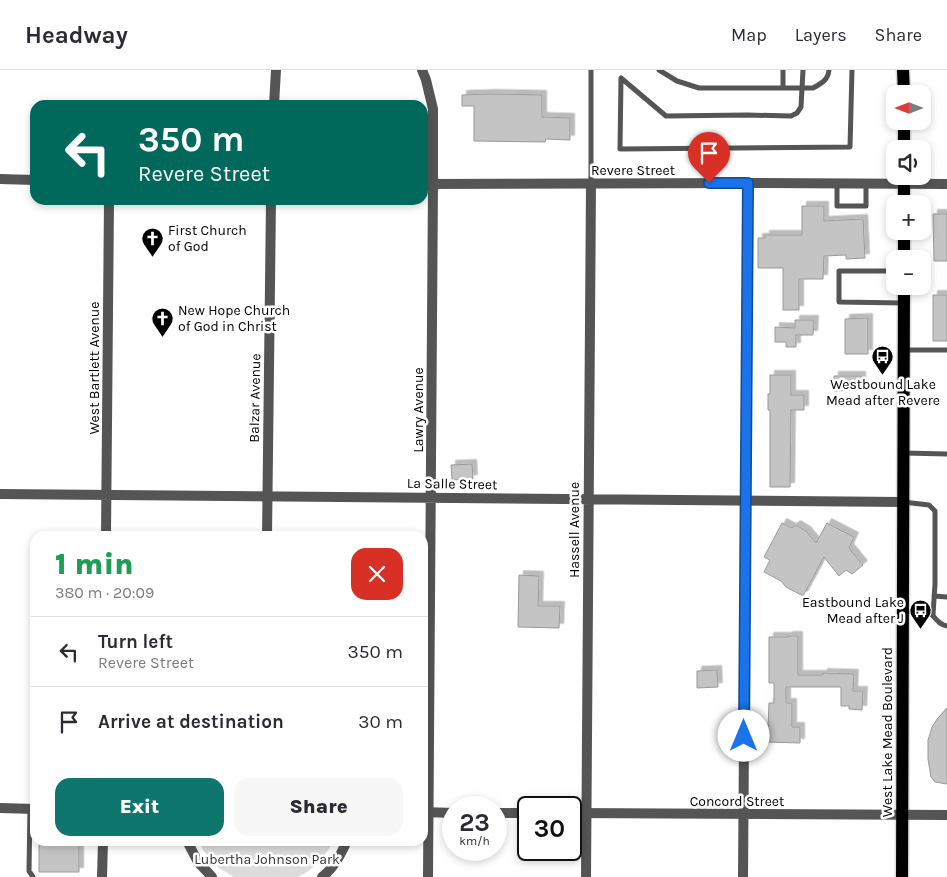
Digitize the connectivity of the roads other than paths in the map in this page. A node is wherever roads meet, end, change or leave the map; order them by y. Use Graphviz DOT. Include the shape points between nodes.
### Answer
graph roads {
  1 [pos="276,70"];
  2 [pos="422,70"];
  3 [pos="591,70"];
  4 [pos="659,70"];
  5 [pos="782,70"];
  6 [pos="803,70"];
  7 [pos="828,70"];
  8 [pos="852,70"];
  9 [pos="903,70"];
  10 [pos="904,85"];
  11 [pos="783,88"];
  12 [pos="803,88"];
  13 [pos="274,100"];
  14 [pos="0,179"];
  15 [pos="30,180"];
  16 [pos="886,182"];
  17 [pos="748,183"];
  18 [pos="931,183"];
  19 [pos="428,184"];
  20 [pos="433,184"];
  21 [pos="591,184"];
  22 [pos="837,184"];
  23 [pos="866,184"];
  24 [pos="947,184"];
  25 [pos="108,205"];
  26 [pos="271,205"];
  27 [pos="886,271"];
  28 [pos="904,295"];
  29 [pos="904,303"];
  30 [pos="904,350"];
  31 [pos="947,350"];
  32 [pos="903,453"];
  33 [pos="947,454"];
  34 [pos="0,494"];
  35 [pos="107,495"];
  36 [pos="267,496"];
  37 [pos="431,498"];
  38 [pos="588,499"];
  39 [pos="746,500"];
  40 [pos="903,502"];
  41 [pos="106,531"];
  42 [pos="267,531"];
  43 [pos="934,596"];
  44 [pos="947,597"];
  45 [pos="903,611"];
  46 [pos="933,615"];
  47 [pos="947,626"];
  48 [pos="428,655"];
  49 [pos="0,808"];
  50 [pos="30,809"];
  51 [pos="428,812"];
  52 [pos="442,812"];
  53 [pos="582,814"];
  54 [pos="586,814"];
  55 [pos="744,815"];
  56 [pos="947,815"];
  57 [pos="902,816"];
  58 [pos="30,846"];
  59 [pos="103,846"];
  60 [pos="190,846"];
  61 [pos="345,846"];
  62 [pos="427,846"];
  63 [pos="33,877"];
  64 [pos="102,877"];
  65 [pos="212,877"];
  66 [pos="322,877"];
  67 [pos="428,877"];
  68 [pos="586,877"];
  69 [pos="744,877"];
  70 [pos="902,877"];
  1 -- 13 [label="street"];
  2 -- 20 [label="street, Lawry Avenue" via="432,109"];
  3 -- 21 [label="lane"];
  4 -- 11 [label="lane" via="677,81 699,88"];
  5 -- 11 [label="lane"];
  6 -- 12 [label="lane"];
  7 -- 12 [label="lane" via="824,82 813,88"];
  8 -- 12 [label="lane" via="850,147 620,149 621,78 666,116 791,116 801,107"];
  9 -- 10 [label="main road"];
  11 -- 12 [label="lane"];
  14 -- 15 [label="street"];
  16 -- 23 [label="street, Revere Street"];
  17 -- 21 [label="street, Revere Street"];
  17 -- 22 [label="street, Revere Street"];
  17 -- 39 [label="street"];
  18 -- 24 [label="street, Revere Street"];
  19 -- 20 [label="street, Revere Street"];
  20 -- 21 [label="street, Revere Street"];
  20 -- 37 [label="street, Lawry Avenue"];
  21 -- 38 [label="street, Hassell Avenue"];
  22 -- 23 [label="street, Revere Street"];
  22 -- 23 [label="lane" via="837,206 866,206"];
  25 -- 35 [label="street, West Bartlett Avenue"];
  26 -- 36 [label="street, Balzar Avenue"];
  27 -- 29 [label="lane" via="839,271 839,302"];
  28 -- 29 [label="main road, West Lake Mead Boulevard"];
  29 -- 30 [label="main road, West Lake Mead Boulevard"];
  30 -- 31 [label="lane"];
  30 -- 32 [label="main road, West Lake Mead Boulevard"];
  32 -- 33 [label="lane"];
  32 -- 40 [label="main road, West Lake Mead Boulevard"];
  34 -- 35 [label="street, La Salle Street"];
  35 -- 36 [label="street, La Salle Street"];
  35 -- 41 [label="street, West Bartlett Avenue"];
  36 -- 37 [label="street, La Salle Street"];
  36 -- 42 [label="street, Balzar Avenue"];
  37 -- 38 [label="street, La Salle Street"];
  37 -- 48 [label="street, Lawry Avenue"];
  38 -- 39 [label="street, La Salle Street"];
  38 -- 54 [label="street, Hassell Avenue"];
  39 -- 40 [label="street, La Salle Street"];
  39 -- 55 [label="street"];
  40 -- 43 [label="lane" via="929,504 935,511"];
  40 -- 45 [label="main road, West Lake Mead Boulevard"];
  43 -- 44 [label="lane"];
  43 -- 46 [label="lane"];
  45 -- 46 [label="lane" via="930,612"];
  45 -- 57 [label="main road, West Lake Mead Boulevard"];
  46 -- 47 [label="lane"];
  49 -- 50 [label="street"];
  51 -- 52 [label="street"];
  53 -- 54 [label="street, Concord Street"];
  54 -- 55 [label="street, Concord Street"];
  54 -- 68 [label="street, Hassell Avenue"];
  55 -- 57 [label="street, Concord Street"];
  55 -- 69 [label="street"];
  56 -- 57 [label="street, Concord Street"];
  57 -- 70 [label="main road, West Lake Mead Boulevard"];
  58 -- 63 [label="lane" via="29,871"];
  59 -- 64 [label="street"];
  60 -- 65 [label="street" via="198,862"];
  61 -- 66 [label="street" via="340,857"];
  62 -- 67 [label="street, Lawry Avenue"];
}
